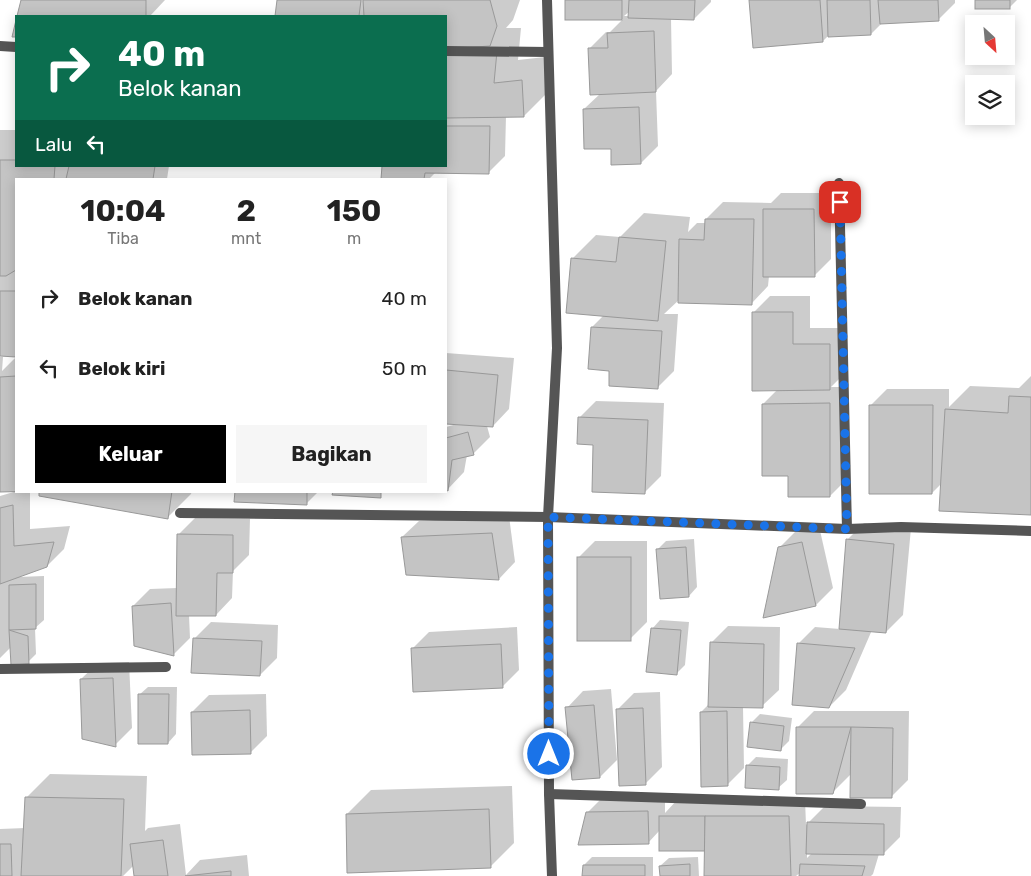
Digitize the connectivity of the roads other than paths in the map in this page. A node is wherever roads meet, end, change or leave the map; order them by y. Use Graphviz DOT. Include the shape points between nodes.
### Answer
graph roads {
  1 [pos="548,0"];
  2 [pos="0,46"];
  3 [pos="15,47"];
  4 [pos="447,51"];
  5 [pos="548,52"];
  6 [pos="839,183"];
  7 [pos="180,513"];
  8 [pos="548,517"];
  9 [pos="847,529"];
  10 [pos="1031,531"];
  11 [pos="166,667"];
  12 [pos="0,669"];
  13 [pos="549,794"];
  14 [pos="861,804"];
  15 [pos="552,876"];
  1 -- 5 [label="street"];
  2 -- 3 [label="street"];
  4 -- 5 [label="street"];
  5 -- 8 [label="street" via="557,348"];
  6 -- 9 [label="street"];
  7 -- 8 [label="street"];
  8 -- 9 [label="street"];
  8 -- 13 [label="street"];
  9 -- 10 [label="street" via="910,527"];
  11 -- 12 [label="street"];
  13 -- 14 [label="street"];
  13 -- 15 [label="street"];
}
